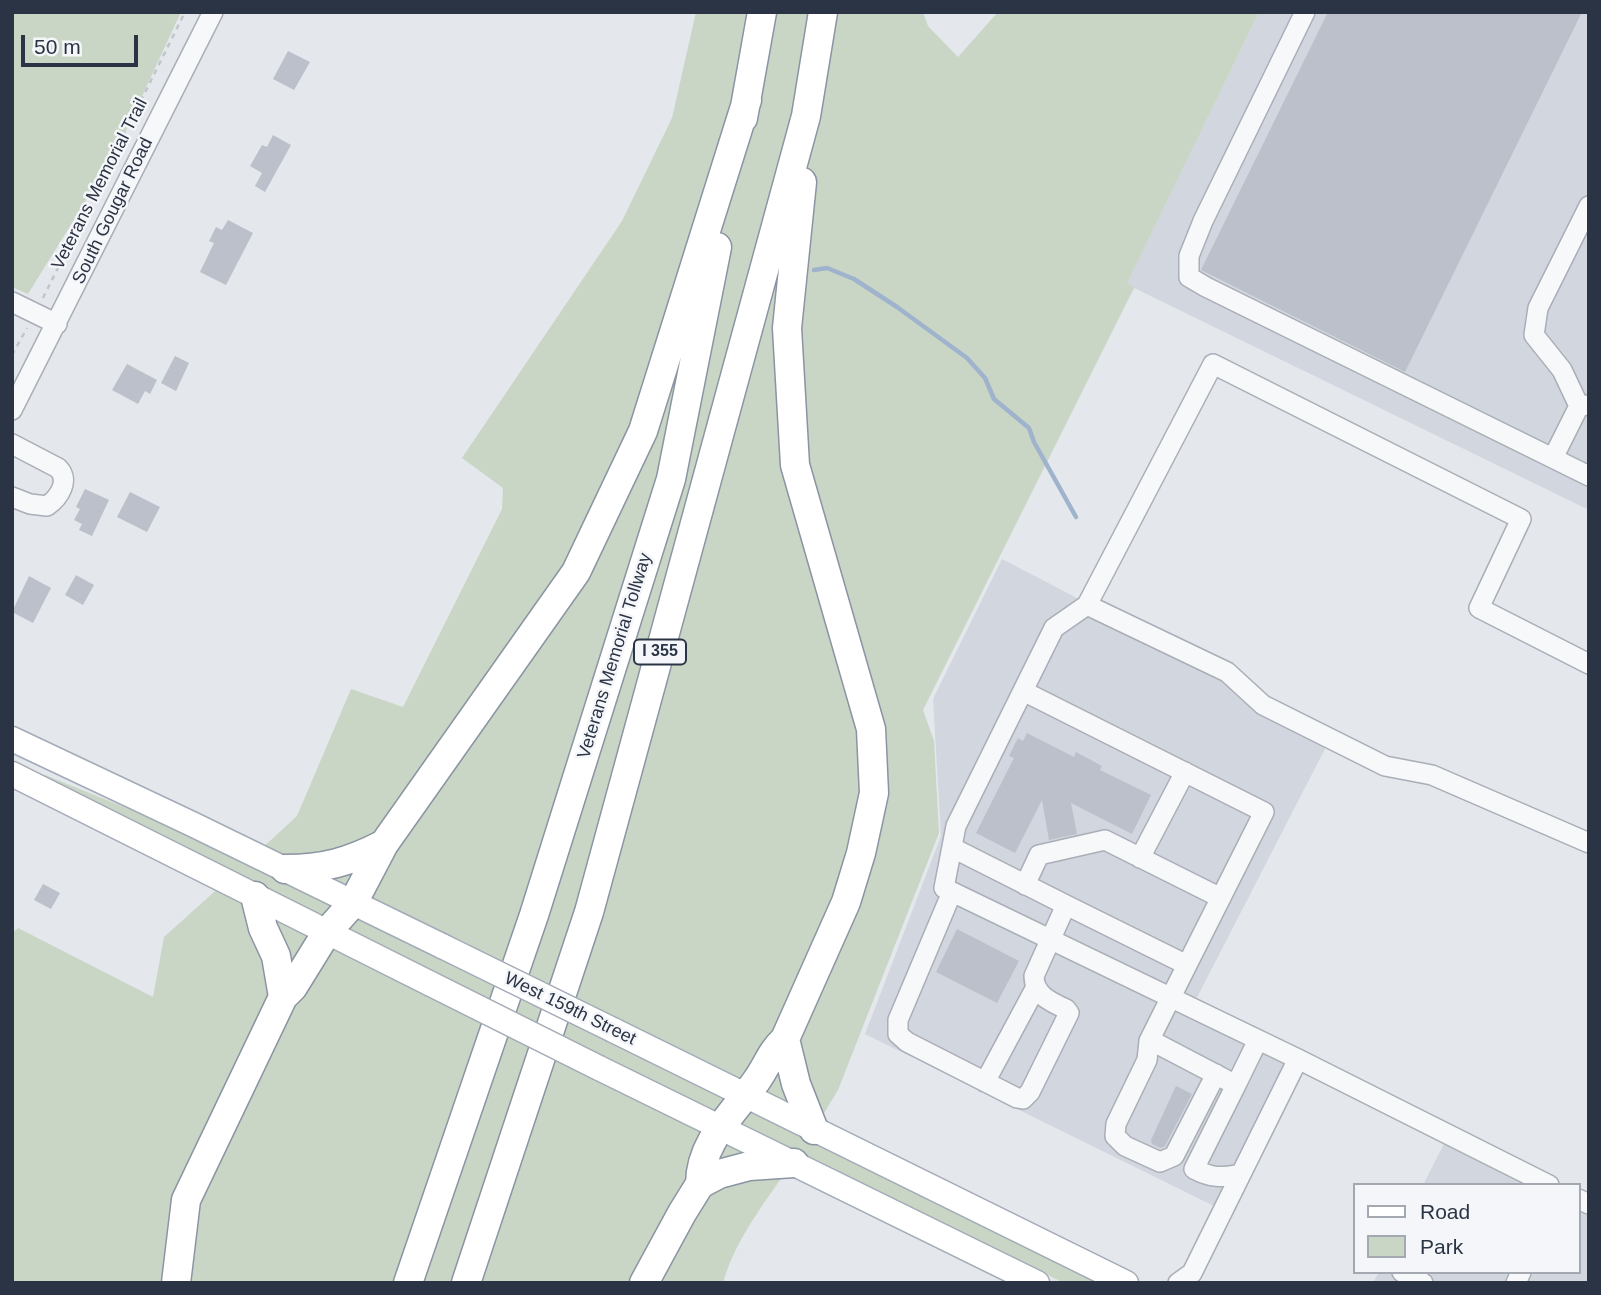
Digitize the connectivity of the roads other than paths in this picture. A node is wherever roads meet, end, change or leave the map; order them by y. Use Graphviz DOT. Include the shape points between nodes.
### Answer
graph roads {
  1 [pos="212,12"];
  2 [pos="762,12"];
  3 [pos="823,12"];
  4 [pos="1305,12"];
  5 [pos="812,82"];
  6 [pos="747,100"];
  7 [pos="1589,206"];
  8 [pos="12,302"];
  9 [pos="57,324"];
  10 [pos="1584,405"];
  11 [pos="12,410"];
  12 [pos="12,444"];
  13 [pos="1553,458"];
  14 [pos="1589,476"];
  15 [pos="12,496"];
  16 [pos="1087,605"];
  17 [pos="1589,664"];
  18 [pos="1023,691"];
  19 [pos="12,739"];
  20 [pos="1185,772"];
  21 [pos="12,774"];
  22 [pos="1589,843"];
  23 [pos="384,844"];
  24 [pos="953,848"];
  25 [pos="1140,858"];
  26 [pos="285,869"];
  27 [pos="1025,885"];
  28 [pos="952,892"];
  29 [pos="255,896"];
  30 [pos="1221,898"];
  31 [pos="353,903"];
  32 [pos="1066,905"];
  33 [pos="327,932"];
  34 [pos="1050,939"];
  35 [pos="1187,965"];
  36 [pos="1036,987"];
  37 [pos="284,997"];
  38 [pos="1170,998"];
  39 [pos="785,1039"];
  40 [pos="1150,1040"];
  41 [pos="1258,1040"];
  42 [pos="1297,1059"];
  43 [pos="1216,1074"];
  44 [pos="985,1082"];
  45 [pos="1236,1085"];
  46 [pos="744,1095"];
  47 [pos="720,1126"];
  48 [pos="814,1130"];
  49 [pos="794,1163"];
  50 [pos="1241,1174"];
  51 [pos="1209,1177"];
  52 [pos="1545,1183"];
  53 [pos="700,1184"];
  54 [pos="1225,1206"];
  55 [pos="1406,1274"];
  56 [pos="1188,1279"];
  57 [pos="176,1283"];
  58 [pos="408,1283"];
  59 [pos="466,1283"];
  60 [pos="644,1283"];
  61 [pos="1037,1283"];
  62 [pos="1126,1283"];
  63 [pos="1423,1283"];
  1 -- 9 [label="street, South Gougar Road"];
  2 -- 6 [label="highway, Veterans Memorial Tollway / I 355"];
  3 -- 5 [label="highway, I 355"];
  4 -- 13 [label="street" via="1203,221 1189,256 1189,277"];
  5 -- 39 [label="highway" via="788,328 795,465 871,729 874,793 846,901"];
  5 -- 59 [label="highway, I 355" via="589,912"];
  6 -- 23 [label="highway" via="643,431 576,572"];
  6 -- 58 [label="highway, Veterans Memorial Tollway / I 355" via="671,479 534,915"];
  7 -- 10 [label="street" via="1538,308 1534,335"];
  8 -- 9 [label="street"];
  9 -- 11 [label="street, South Gougar Road"];
  10 -- 13 [label="street"];
  12 -- 15 [label="street" via="58,468 65,480 47,506"];
  13 -- 14 [label="street"];
  16 -- 17 [label="street" via="1213,364 1521,519 1479,608"];
  16 -- 18 [label="street" via="1054,628"];
  16 -- 22 [label="street" via="1227,672 1264,705 1385,766 1432,775"];
  18 -- 20 [label="street"];
  18 -- 24 [label="street" via="956,826"];
  19 -- 26 [label="main road, West 159th Street"];
  20 -- 25 [label="street"];
  20 -- 30 [label="street" via="1264,812"];
  21 -- 29 [label="main road"];
  23 -- 26 [label="highway" via="325,867"];
  23 -- 31 [label="highway"];
  24 -- 27 [label="street"];
  24 -- 28 [label="street" via="944,888"];
  25 -- 27 [label="street" via="1105,840 1039,855"];
  25 -- 30 [label="street"];
  26 -- 31 [label="main road, West 159th Street"];
  27 -- 32 [label="street"];
  28 -- 34 [label="street"];
  28 -- 44 [label="street" via="898,1020 898,1034"];
  29 -- 33 [label="main road"];
  29 -- 37 [label="highway"];
  30 -- 35 [label="street"];
  31 -- 33 [label="highway"];
  31 -- 46 [label="main road, West 159th Street, bridge"];
  32 -- 34 [label="street"];
  32 -- 35 [label="street"];
  33 -- 37 [label="highway"];
  33 -- 47 [label="main road, bridge"];
  34 -- 36 [label="street" via="1034,976"];
  34 -- 38 [label="street"];
  35 -- 38 [label="street"];
  36 -- 44 [label="street"];
  36 -- 44 [label="street" via="1041,996 1069,1013 1030,1092 1017,1098"];
  37 -- 57 [label="highway" via="186,1200"];
  38 -- 40 [label="street"];
  38 -- 41 [label="street"];
  39 -- 46 [label="highway"];
  39 -- 48 [label="highway"];
  40 -- 43 [label="street"];
  40 -- 43 [label="street" via="1147,1060 1116,1124 1115,1136 1125,1146 1160,1162 1174,1156"];
  41 -- 42 [label="street"];
  41 -- 45 [label="street"];
  42 -- 50 [label="street"];
  42 -- 52 [label="street"];
  43 -- 45 [label="street"];
  45 -- 51 [label="street" via="1194,1169"];
  46 -- 47 [label="highway"];
  46 -- 48 [label="main road, West 159th Street"];
  47 -- 49 [label="main road"];
  47 -- 53 [label="highway" via="700,1172"];
  48 -- 62 [label="main road, West 159th Street"];
  49 -- 53 [label="highway" via="749,1166"];
  49 -- 61 [label="main road"];
  50 -- 51 [label="street"];
  50 -- 54 [label="street"];
  51 -- 54 [label="street"];
  53 -- 60 [label="highway"];
  54 -- 56 [label="street"];
  55 -- 63 [label="street"];
}
